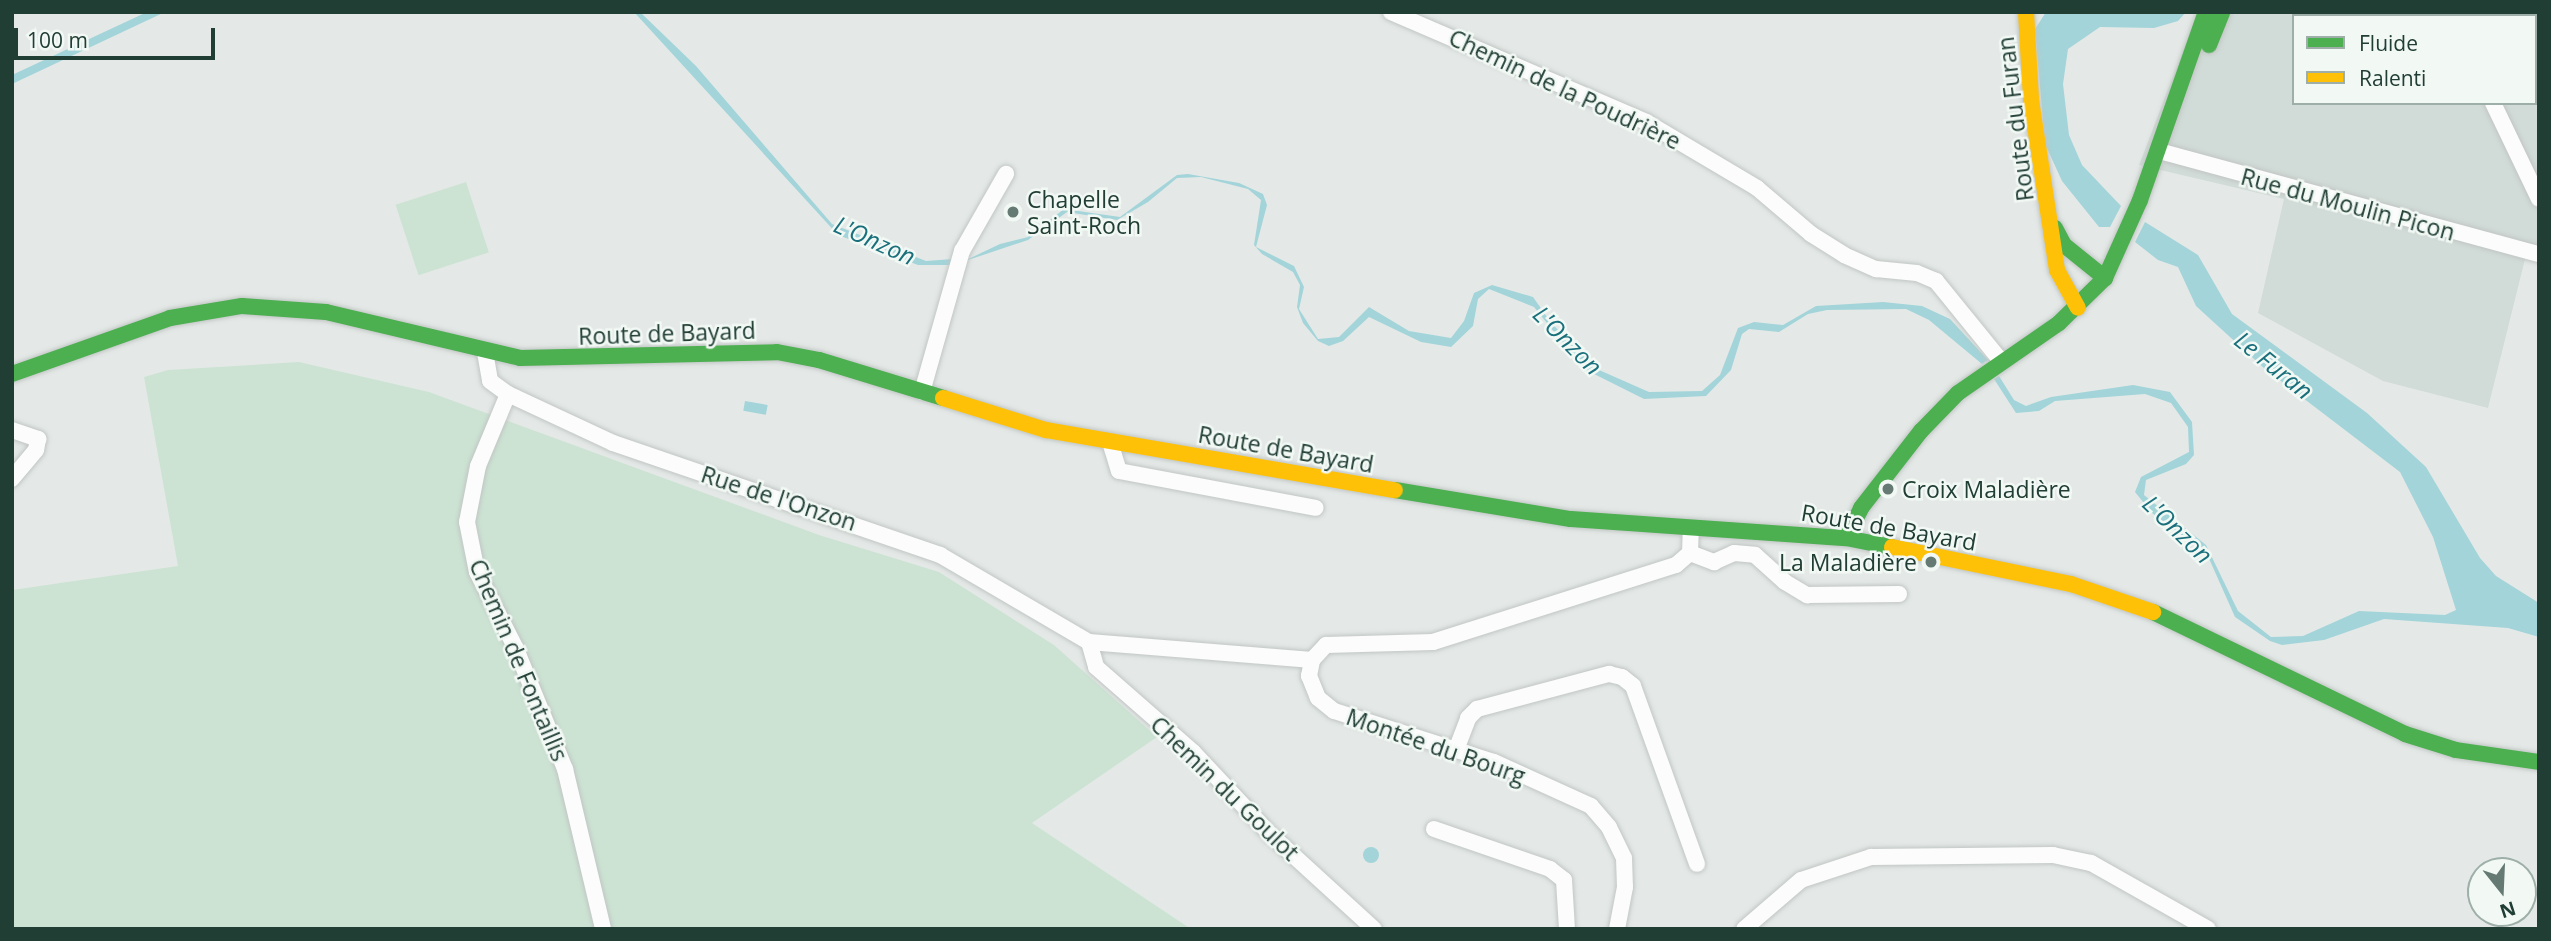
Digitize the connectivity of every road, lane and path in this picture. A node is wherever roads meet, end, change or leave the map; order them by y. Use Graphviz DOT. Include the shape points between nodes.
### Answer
graph roads {
  1 [pos="1391,12"];
  2 [pos="2026,12"];
  3 [pos="2206,12"];
  4 [pos="2222,12"];
  5 [pos="2494,105"];
  6 [pos="2159,151"];
  7 [pos="1006,174"];
  8 [pos="2539,199"];
  9 [pos="2050,220"];
  10 [pos="2539,254"];
  11 [pos="2105,278"];
  12 [pos="2078,308"];
  13 [pos="485,352"];
  14 [pos="2001,361"];
  15 [pos="12,373"];
  16 [pos="922,392"];
  17 [pos="509,394"];
  18 [pos="12,430"];
  19 [pos="1110,442"];
  20 [pos="12,479"];
  21 [pos="1316,508"];
  22 [pos="1691,529"];
  23 [pos="1846,538"];
  24 [pos="1689,553"];
  25 [pos="1899,594"];
  26 [pos="1089,642"];
  27 [pos="1312,660"];
  28 [pos="1455,750"];
  29 [pos="2539,762"];
  30 [pos="1434,829"];
  31 [pos="1697,864"];
  32 [pos="603,929"];
  33 [pos="1374,929"];
  34 [pos="1567,929"];
  35 [pos="1617,929"];
  36 [pos="1744,929"];
  37 [pos="2208,929"];
  1 -- 14 [label="street, Chemin de la Poudrière" via="1646,122 1757,188 1844,255 1876,269 1917,273 1936,281"];
  2 -- 9 [label="main road, Route du Furan" via="2031,100"];
  3 -- 6 [label="main road"];
  4 -- 6 [label="main road"];
  5 -- 8 [label="street"];
  6 -- 10 [label="street, Rue du Moulin Picon"];
  6 -- 11 [label="main road"];
  7 -- 16 [label="street" via="962,251"];
  9 -- 11 [label="main road, Route du Furan" via="2064,245"];
  9 -- 12 [label="main road, Route du Furan" via="2057,270"];
  11 -- 12 [label="main road"];
  12 -- 14 [label="main road"];
  13 -- 15 [label="main road, Route de Bayard" via="326,312 242,306 170,318"];
  13 -- 16 [label="main road, Route de Bayard" via="562,360 724,350 777,352"];
  13 -- 17 [label="street, Rue de l'Onzon" via="490,382"];
  14 -- 23 [label="main road" via="1958,393 1921,431 1857,512"];
  16 -- 19 [label="main road, Route de Bayard" via="1046,429"];
  17 -- 26 [label="street, Rue de l'Onzon" via="613,443 940,555"];
  17 -- 32 [label="street, Chemin de Fontaillis" via="478,466 467,522 477,572 516,649 565,769"];
  18 -- 20 [label="street" via="38,439 36,450"];
  19 -- 21 [label="street" via="1119,471"];
  19 -- 22 [label="main road, Route de Bayard" via="1571,519"];
  22 -- 23 [label="main road, Route de Bayard"];
  22 -- 24 [label="street"];
  23 -- 29 [label="main road, Route de Bayard" via="2122,598 2405,734 2456,750"];
  24 -- 25 [label="street" via="1714,562 1734,553 1755,555 1807,595"];
  24 -- 27 [label="street" via="1676,565 1433,642 1342,642 1326,646"];
  26 -- 27 [label="street"];
  26 -- 33 [label="street, Chemin du Goulot" via="1096,667 1193,752 1271,835"];
  27 -- 28 [label="street, Montée du Bourg" via="1309,676 1318,698 1334,711"];
  28 -- 31 [label="street" via="1468,718 1477,709 1609,674 1622,677 1633,686"];
  28 -- 35 [label="street, Montée du Bourg" via="1591,806 1609,827 1624,858 1625,887"];
  30 -- 34 [label="street" via="1550,869 1564,880"];
  36 -- 37 [label="street" via="1801,880 1871,857 2053,855 2091,863"];
}
